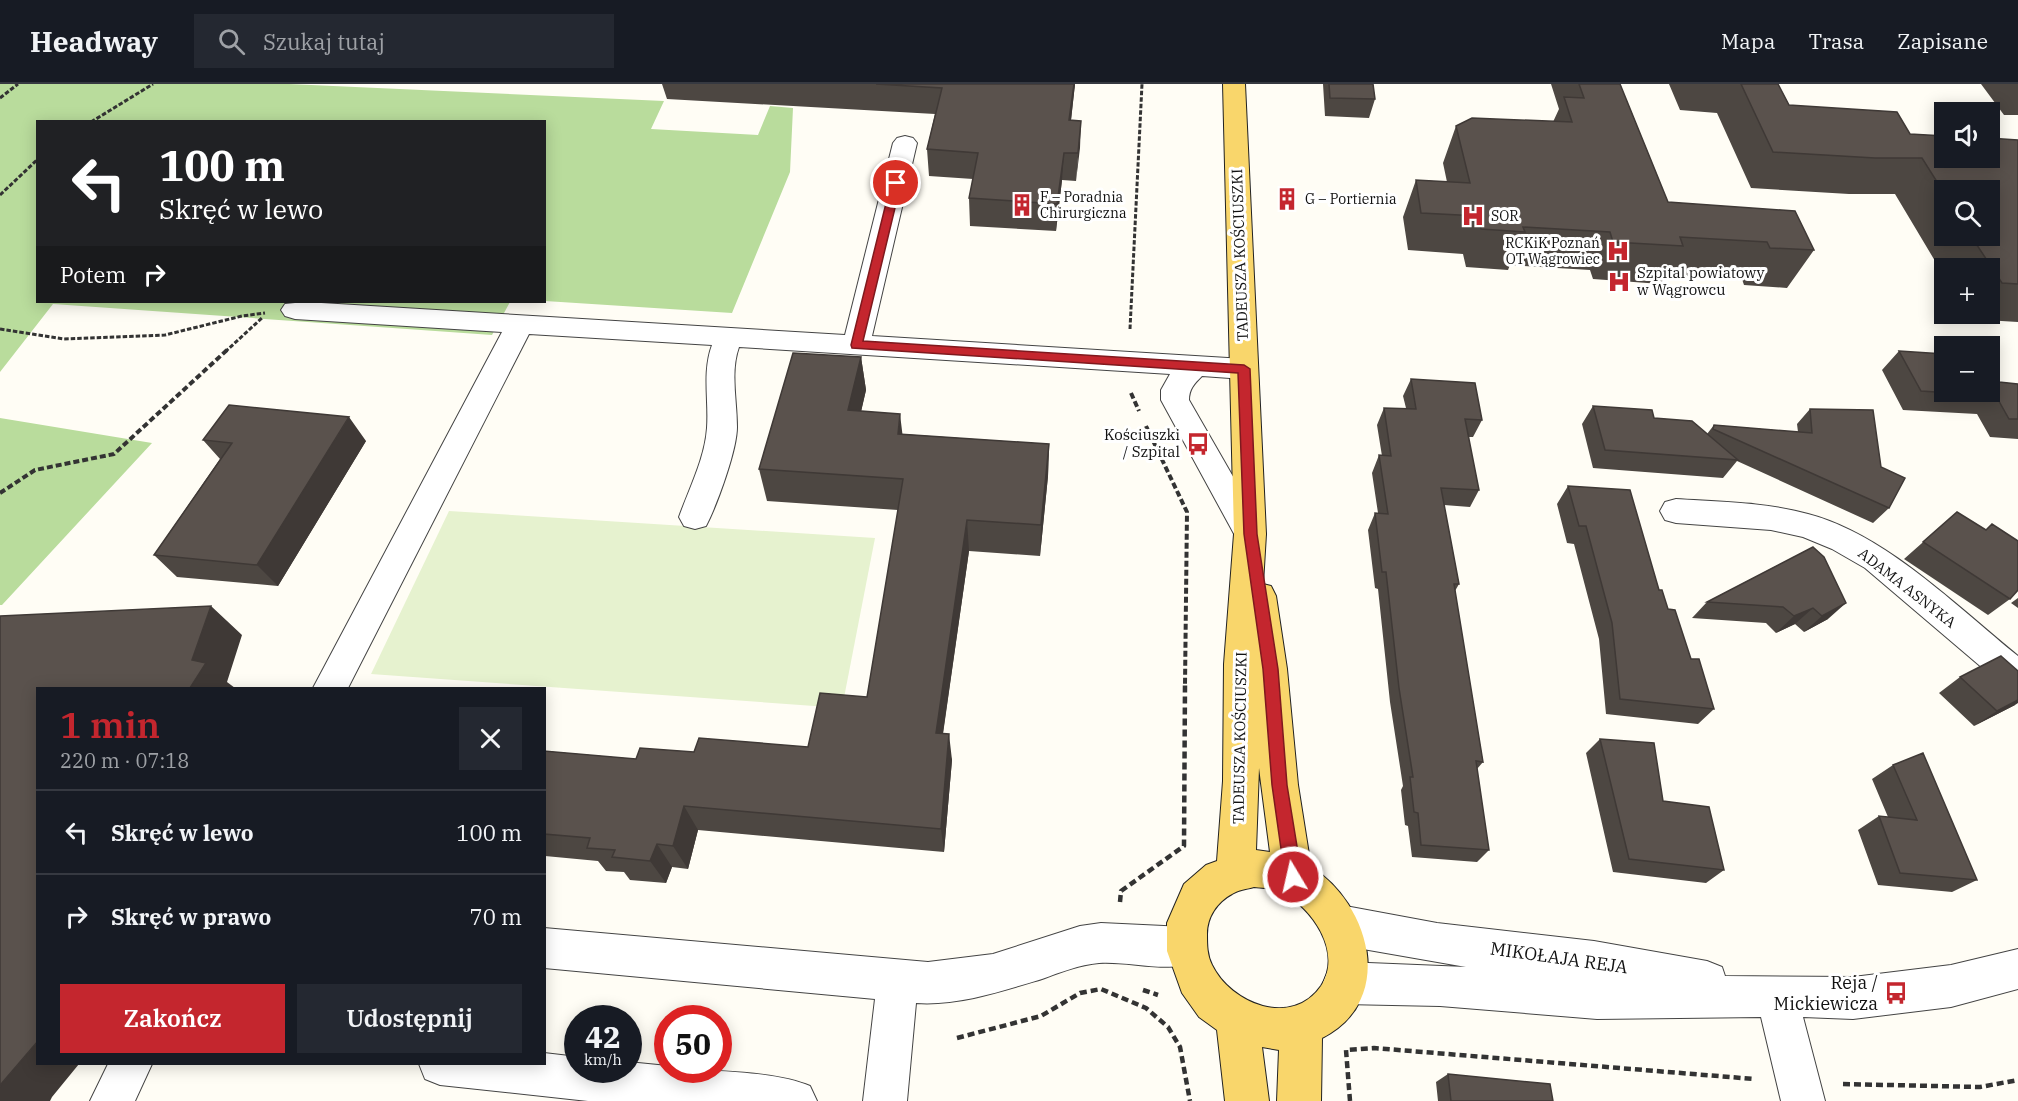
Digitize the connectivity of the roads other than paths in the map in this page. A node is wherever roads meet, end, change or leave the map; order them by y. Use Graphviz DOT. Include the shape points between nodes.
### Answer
graph roads {
  1 [pos="1234,84"];
  2 [pos="905,143"];
  3 [pos="295,310"];
  4 [pos="521,323"];
  5 [pos="729,336"];
  6 [pos="856,345"];
  7 [pos="1194,367"];
  8 [pos="1244,369"];
  9 [pos="1676,511"];
  10 [pos="695,517"];
  11 [pos="1250,534"];
  12 [pos="2018,677"];
  13 [pos="331,687"];
  14 [pos="1236,871"];
  15 [pos="1293,877"];
  16 [pos="1340,925"];
  17 [pos="1185,947"];
  18 [pos="546,948"];
  19 [pos="2018,969"];
  20 [pos="898,980"];
  21 [pos="1344,983"];
  22 [pos="1777,996"];
  23 [pos="1237,1020"];
  24 [pos="1300,1026"];
  25 [pos="130,1065"];
  26 [pos="450,1065"];
  27 [pos="1801,1092"];
  28 [pos="112,1101"];
  29 [pos="795,1101"];
  30 [pos="885,1101"];
  31 [pos="1247,1101"];
  32 [pos="1299,1101"];
  1 -- 8 [label="main road, TADEUSZA KOŚCIUSZKI"];
  2 -- 6 [label="street"];
  3 -- 4 [label="street"];
  4 -- 5 [label="street"];
  4 -- 13 [label="street"];
  5 -- 6 [label="street"];
  5 -- 10 [label="street" via="720,361 722,430"];
  6 -- 7 [label="street"];
  7 -- 8 [label="street"];
  7 -- 11 [label="street" via="1178,384 1175,400"];
  8 -- 11 [label="main road, TADEUSZA KOŚCIUSZKI"];
  9 -- 12 [label="street, ADAMA ASNYKA" via="1771,518 1808,526 1843,540 1876,560"];
  11 -- 14 [label="main road, TADEUSZA KOŚCIUSZKI" via="1241,664"];
  11 -- 15 [label="main road, TADEUSZA KOŚCIUSZKI" via="1270,669 1279,785"];
  14 -- 15 [label="main road" via="1264,869"];
  14 -- 17 [label="main road" via="1203,891 1192,907"];
  15 -- 16 [label="main road" via="1329,905"];
  16 -- 21 [label="main road" via="1348,964"];
  16 -- 22 [label="street, MIKOŁAJA REJA" via="1437,943 1594,961"];
  17 -- 20 [label="street" via="1101,943 993,974 928,983"];
  17 -- 23 [label="main road" via="1201,989"];
  18 -- 20 [label="street"];
  19 -- 22 [label="street, MIKOŁAJA REJA" via="1951,986 1853,998"];
  20 -- 30 [label="street"];
  21 -- 22 [label="street, MIKOŁAJA REJA" via="1440,985 1597,998"];
  21 -- 24 [label="main road" via="1335,1002 1320,1017"];
  22 -- 27 [label="street"];
  23 -- 24 [label="main road" via="1258,1028"];
  23 -- 31 [label="main road"];
  24 -- 32 [label="main road"];
  25 -- 28 [label="street"];
  26 -- 29 [label="street"];
}
